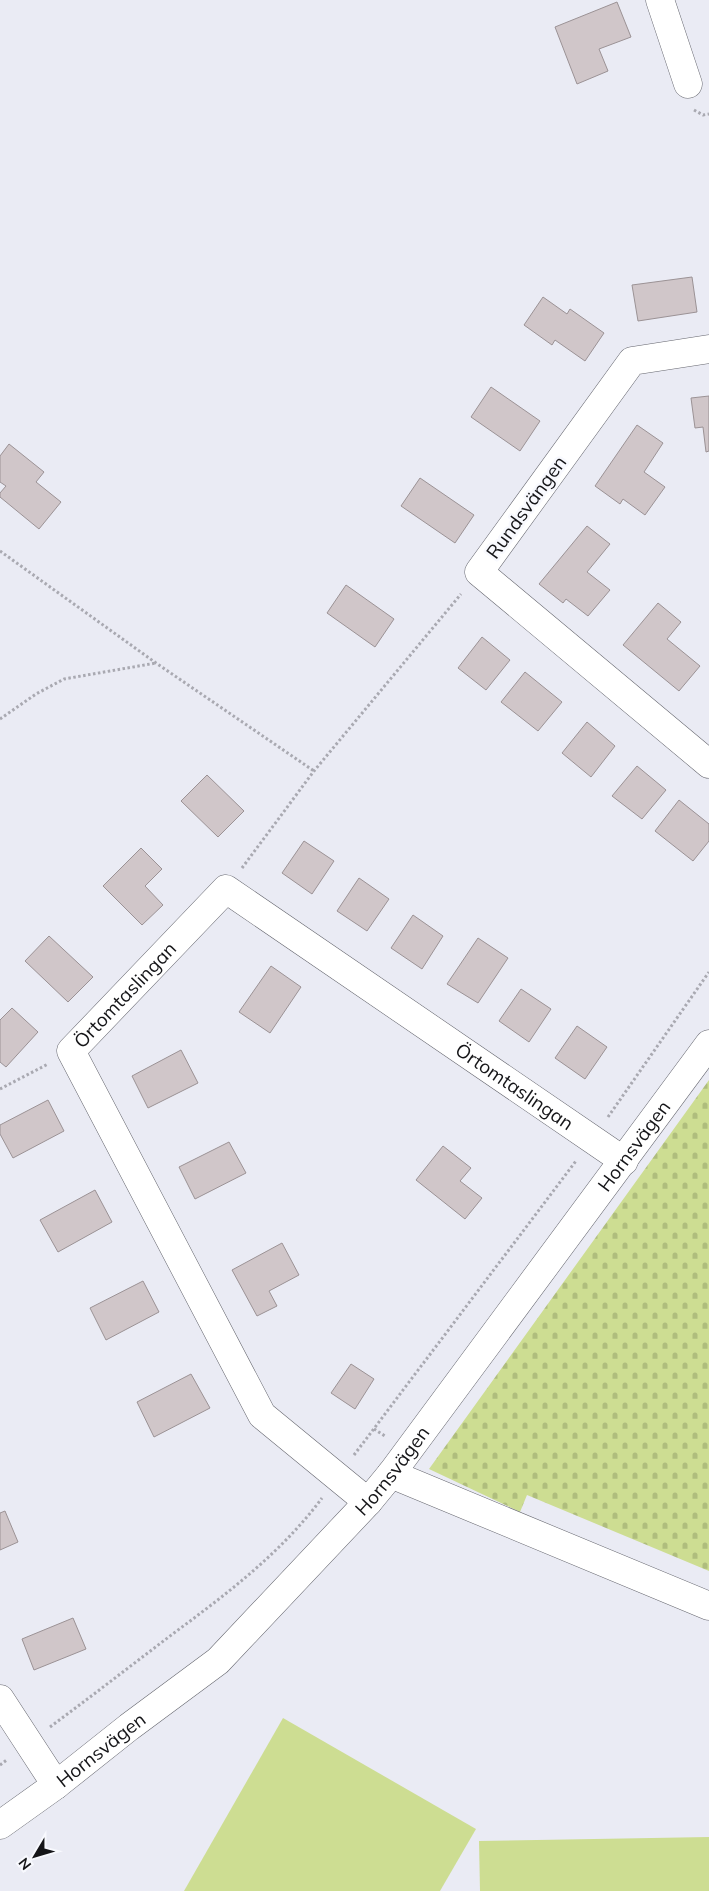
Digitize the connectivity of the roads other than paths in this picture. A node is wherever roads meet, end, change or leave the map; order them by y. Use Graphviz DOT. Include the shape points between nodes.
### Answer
graph roads {
  1 [pos="660,0"];
  2 [pos="688,84"];
  3 [pos="709,348"];
  4 [pos="709,764"];
  5 [pos="709,1044"];
  6 [pos="624,1160"];
  7 [pos="391,1474"];
  8 [pos="368,1502"];
  9 [pos="709,1606"];
  10 [pos="0,1699"];
  11 [pos="56,1785"];
  12 [pos="0,1825"];
  1 -- 2 [label="street"];
  3 -- 4 [label="street, Rundsvängen" via="632,361 479,572"];
  5 -- 6 [label="street, Hornsvägen"];
  6 -- 7 [label="street, Hornsvägen"];
  6 -- 8 [label="street, Örtomtaslingan" via="226,890 71,1051 262,1415"];
  7 -- 8 [label="street, Hornsvägen"];
  7 -- 9 [label="street"];
  8 -- 11 [label="street, Hornsvägen" via="218,1661"];
  10 -- 11 [label="street"];
  11 -- 12 [label="street, Hornsvägen"];
}
